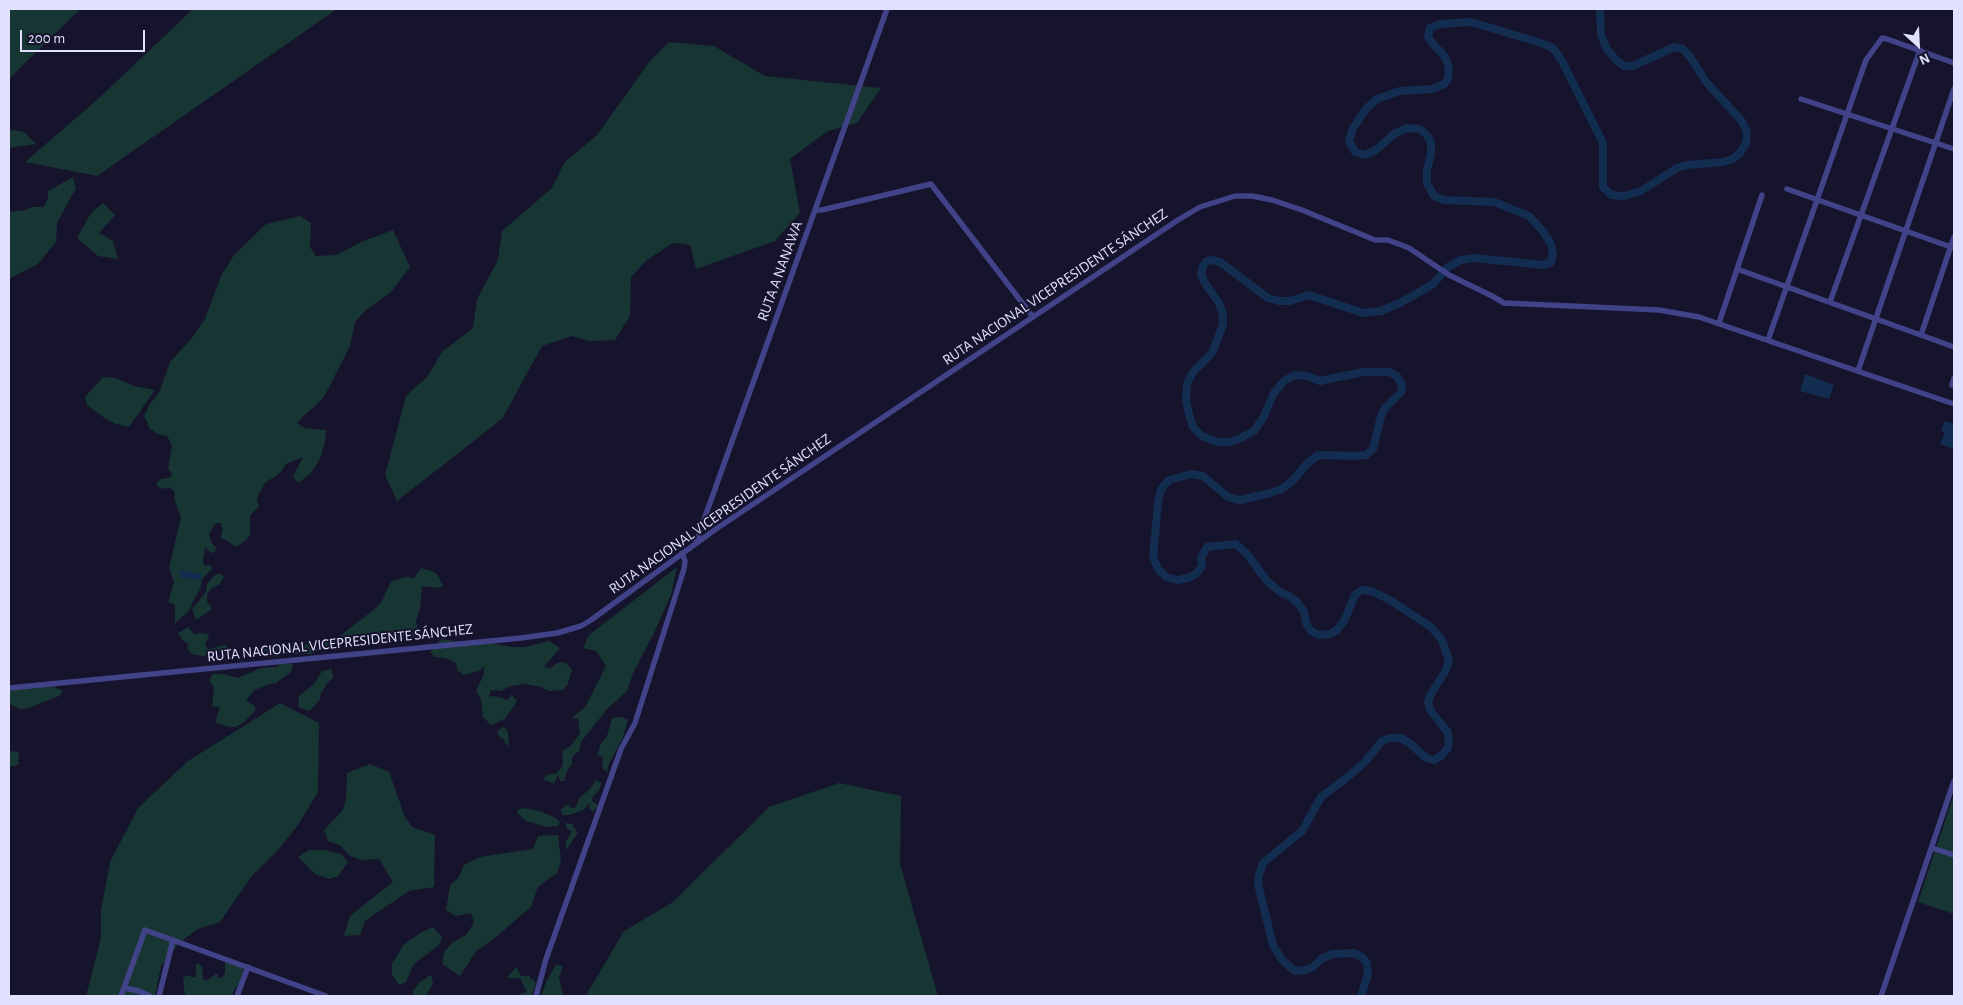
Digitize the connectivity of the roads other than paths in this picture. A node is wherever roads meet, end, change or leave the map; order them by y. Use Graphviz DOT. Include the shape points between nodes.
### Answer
graph roads {
  1 [pos="887,9"];
  2 [pos="1920,50"];
  3 [pos="1954,63"];
  4 [pos="1954,89"];
  5 [pos="1801,98"];
  6 [pos="1847,114"];
  7 [pos="1892,129"];
  8 [pos="1936,143"];
  9 [pos="1954,149"];
  10 [pos="1787,189"];
  11 [pos="1762,195"];
  12 [pos="1817,200"];
  13 [pos="815,210"];
  14 [pos="1861,215"];
  15 [pos="1906,231"];
  16 [pos="1954,237"];
  17 [pos="1951,247"];
  18 [pos="1737,269"];
  19 [pos="1786,287"];
  20 [pos="1830,302"];
  21 [pos="1033,317"];
  22 [pos="1876,319"];
  23 [pos="1719,323"];
  24 [pos="1921,335"];
  25 [pos="1768,340"];
  26 [pos="1954,347"];
  27 [pos="1858,370"];
  28 [pos="1954,378"];
  29 [pos="1952,385"];
  30 [pos="1954,404"];
  31 [pos="705,520"];
  32 [pos="716,528"];
  33 [pos="696,542"];
  34 [pos="682,553"];
  35 [pos="9,688"];
  36 [pos="1954,785"];
  37 [pos="1932,848"];
  38 [pos="1954,855"];
  39 [pos="173,940"];
  40 [pos="248,967"];
  41 [pos="124,988"];
  42 [pos="122,996"];
  43 [pos="150,996"];
  44 [pos="159,996"];
  45 [pos="237,996"];
  46 [pos="326,996"];
  47 [pos="536,996"];
  48 [pos="1881,996"];
  1 -- 13 [label="street, RUTA A NANAWA"];
  2 -- 3 [label="street"];
  2 -- 6 [label="street" via="1882,38 1866,60"];
  2 -- 7 [label="street"];
  4 -- 8 [label="street"];
  5 -- 6 [label="street"];
  6 -- 7 [label="street"];
  6 -- 12 [label="street"];
  7 -- 8 [label="street"];
  7 -- 14 [label="street"];
  8 -- 9 [label="street"];
  8 -- 15 [label="street"];
  10 -- 12 [label="street"];
  11 -- 18 [label="street"];
  12 -- 14 [label="street"];
  12 -- 19 [label="street"];
  13 -- 21 [label="street" via="931,184"];
  13 -- 31 [label="street, RUTA A NANAWA"];
  14 -- 15 [label="street"];
  14 -- 20 [label="street"];
  15 -- 17 [label="street"];
  15 -- 22 [label="street"];
  16 -- 17 [label="street"];
  17 -- 24 [label="street"];
  18 -- 19 [label="street"];
  18 -- 23 [label="street"];
  19 -- 20 [label="street"];
  19 -- 25 [label="street"];
  20 -- 22 [label="street"];
  21 -- 23 [label="street, RUTA NACIONAL VICEPRESIDENTE SÁNCHEZ" via="1200,207 1235,196 1252,196 1302,210 1375,240 1388,240 1409,248 1449,275 1504,303 1659,310"];
  21 -- 32 [label="street, RUTA NACIONAL VICEPRESIDENTE SÁNCHEZ"];
  22 -- 24 [label="street"];
  22 -- 27 [label="street"];
  23 -- 25 [label="street"];
  24 -- 26 [label="street"];
  25 -- 27 [label="street"];
  27 -- 30 [label="street"];
  28 -- 29 [label="street"];
  31 -- 32 [label="street" via="708,527"];
  31 -- 33 [label="street, RUTA A NANAWA"];
  32 -- 33 [label="street, RUTA NACIONAL VICEPRESIDENTE SÁNCHEZ"];
  33 -- 34 [label="street, RUTA NACIONAL VICEPRESIDENTE SÁNCHEZ"];
  34 -- 35 [label="street, RUTA NACIONAL VICEPRESIDENTE SÁNCHEZ" via="591,620 557,633"];
  34 -- 47 [label="street" via="684,569 635,723 621,749 546,959"];
  36 -- 37 [label="street"];
  37 -- 38 [label="street"];
  37 -- 48 [label="street"];
  39 -- 40 [label="street"];
  39 -- 41 [label="street" via="145,930"];
  39 -- 44 [label="street"];
  40 -- 45 [label="street"];
  40 -- 46 [label="street"];
  41 -- 42 [label="street"];
  41 -- 43 [label="street"];
}
